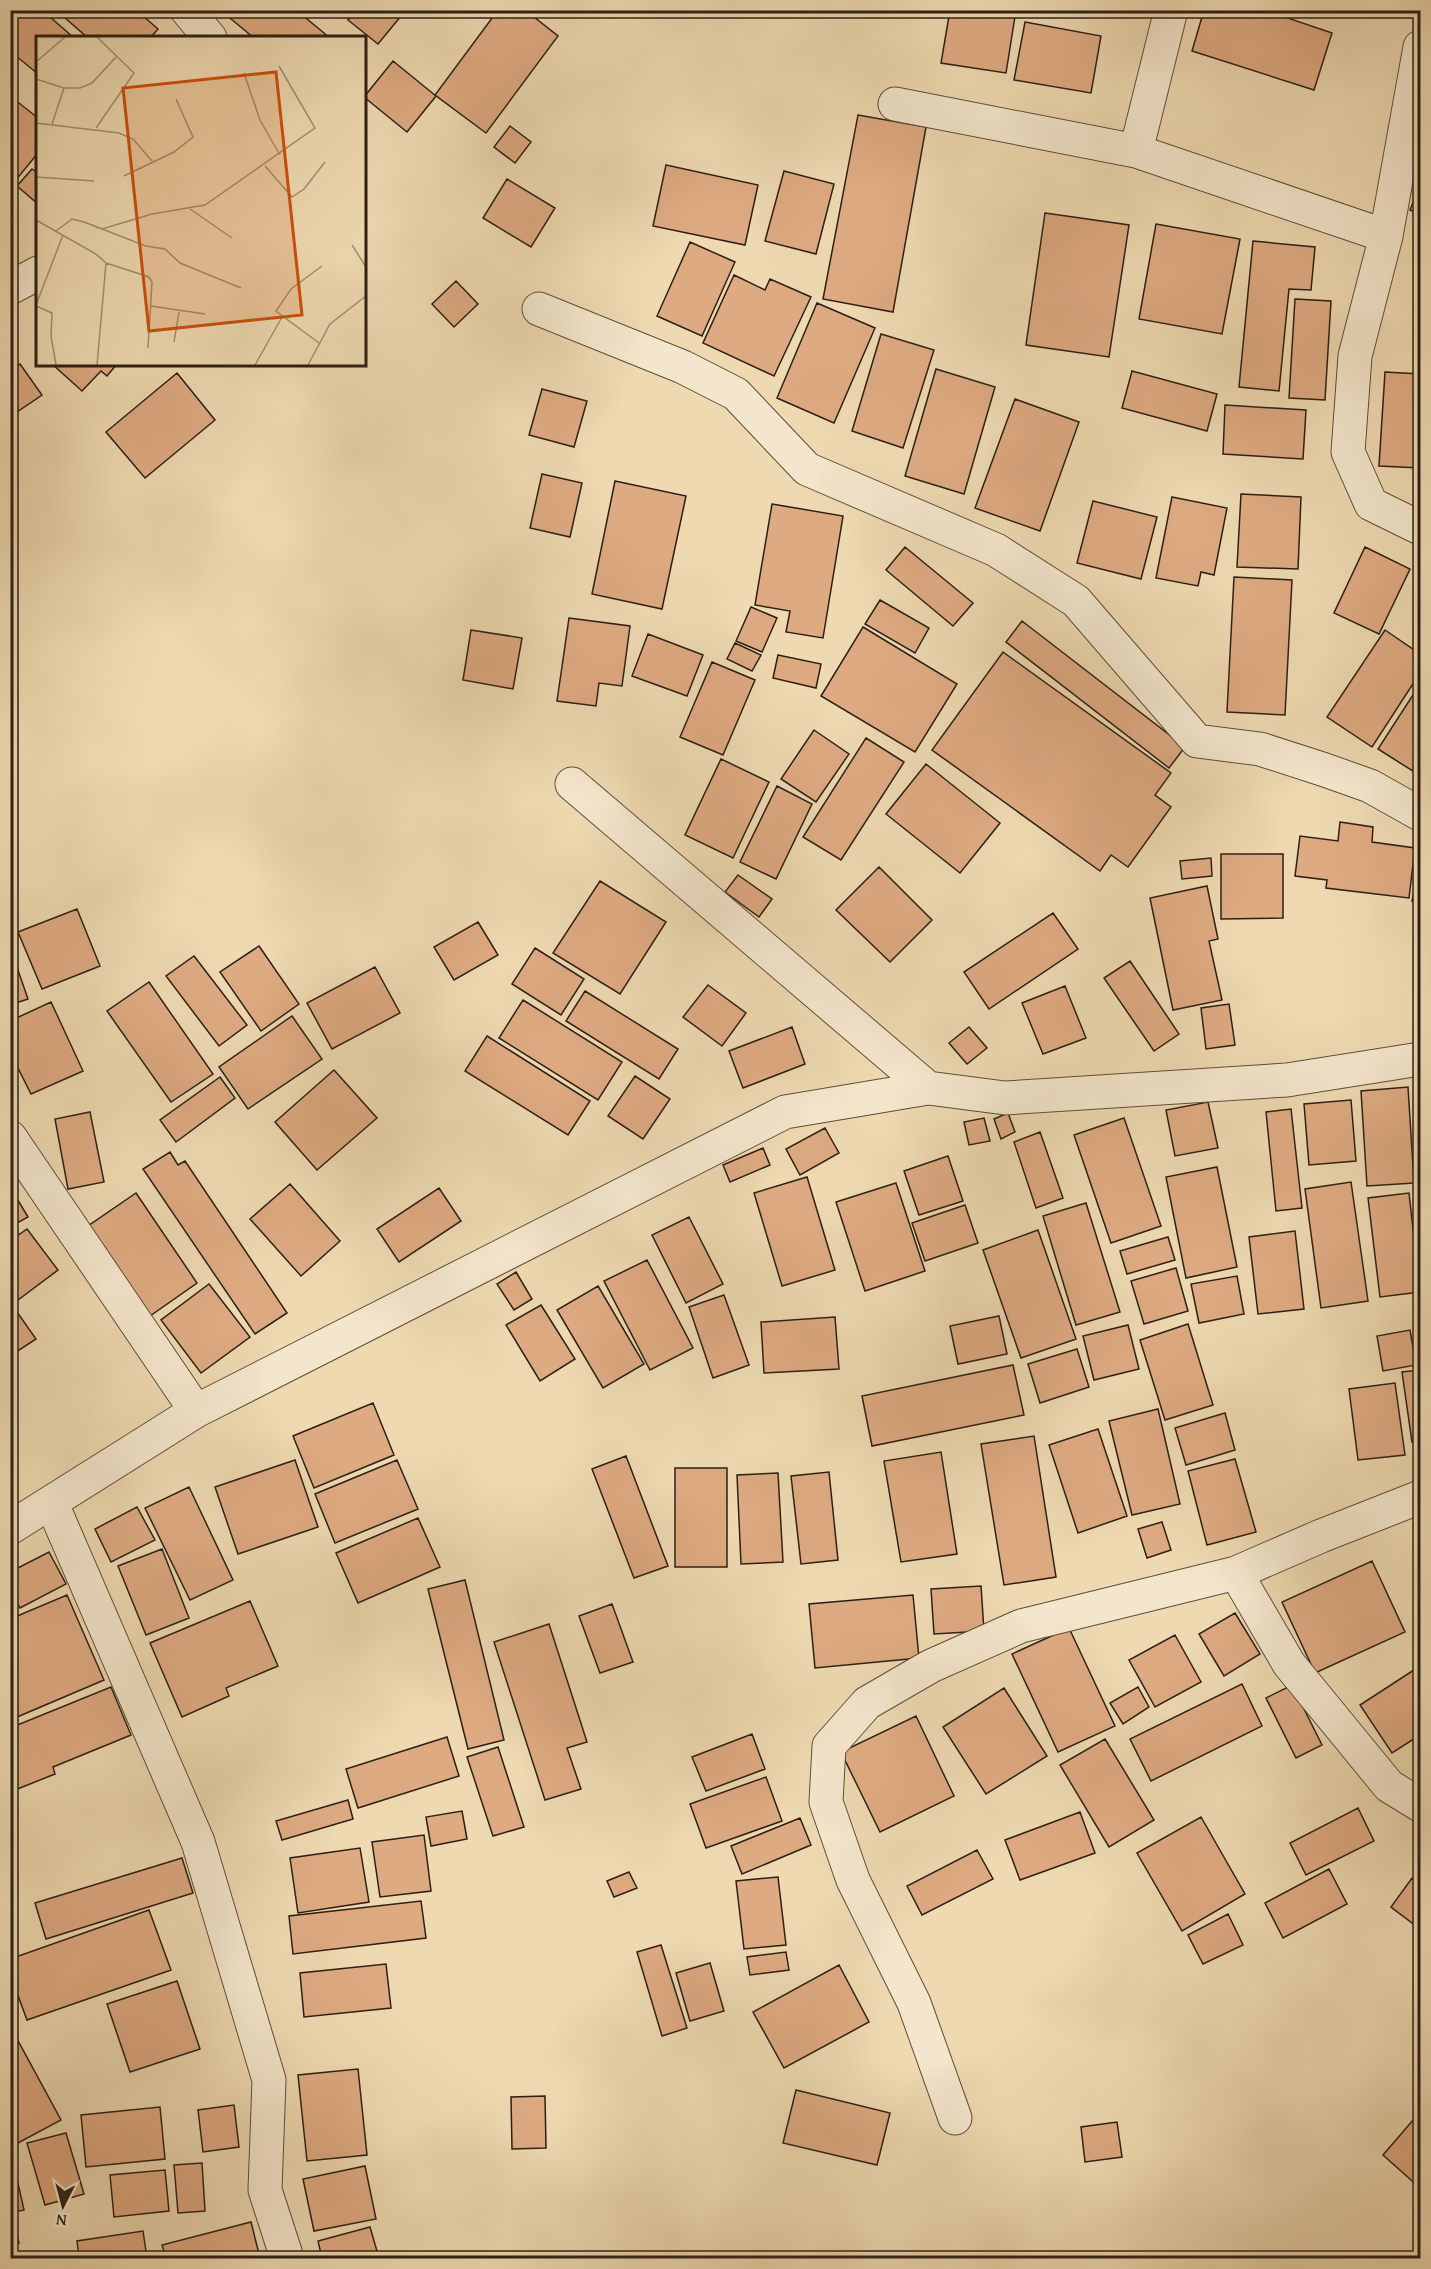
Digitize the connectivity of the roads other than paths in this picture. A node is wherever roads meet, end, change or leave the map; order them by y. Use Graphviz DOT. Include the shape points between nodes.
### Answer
graph roads {
  1 [pos="187,10"];
  2 [pos="1171,10"];
  3 [pos="208,36"];
  4 [pos="1420,47"];
  5 [pos="895,104"];
  6 [pos="1136,151"];
  7 [pos="1386,236"];
  8 [pos="36,274"];
  9 [pos="10,288"];
  10 [pos="538,309"];
  11 [pos="1420,528"];
  12 [pos="572,784"];
  13 [pos="1420,814"];
  14 [pos="1420,1059"];
  15 [pos="928,1088"];
  16 [pos="10,1137"];
  17 [pos="196,1411"];
  18 [pos="1420,1497"];
  19 [pos="52,1504"];
  20 [pos="10,1528"];
  21 [pos="1236,1573"];
  22 [pos="1420,1805"];
  23 [pos="954,2118"];
  24 [pos="287,2259"];
  1 -- 3 [label="street"];
  2 -- 6 [label="street"];
  4 -- 7 [label="street"];
  5 -- 6 [label="street"];
  6 -- 7 [label="street"];
  7 -- 11 [label="street" via="1355,356 1348,452 1371,504"];
  8 -- 9 [label="street"];
  10 -- 13 [label="street" via="683,367 736,394 807,469 996,550 1076,601 1197,741 1260,749 1325,770 1370,786"];
  12 -- 15 [label="street"];
  14 -- 15 [label="street" via="1287,1080 1005,1098"];
  15 -- 17 [label="street" via="785,1112"];
  16 -- 17 [label="street"];
  17 -- 19 [label="street"];
  18 -- 21 [label="street"];
  19 -- 20 [label="street"];
  19 -- 24 [label="street" via="198,1842 269,2080 265,2190"];
  21 -- 22 [label="street" via="1289,1664 1389,1786"];
  21 -- 23 [label="street" via="1021,1626 931,1666 867,1703 829,1746 826,1802 853,1880 914,2003"];
}
